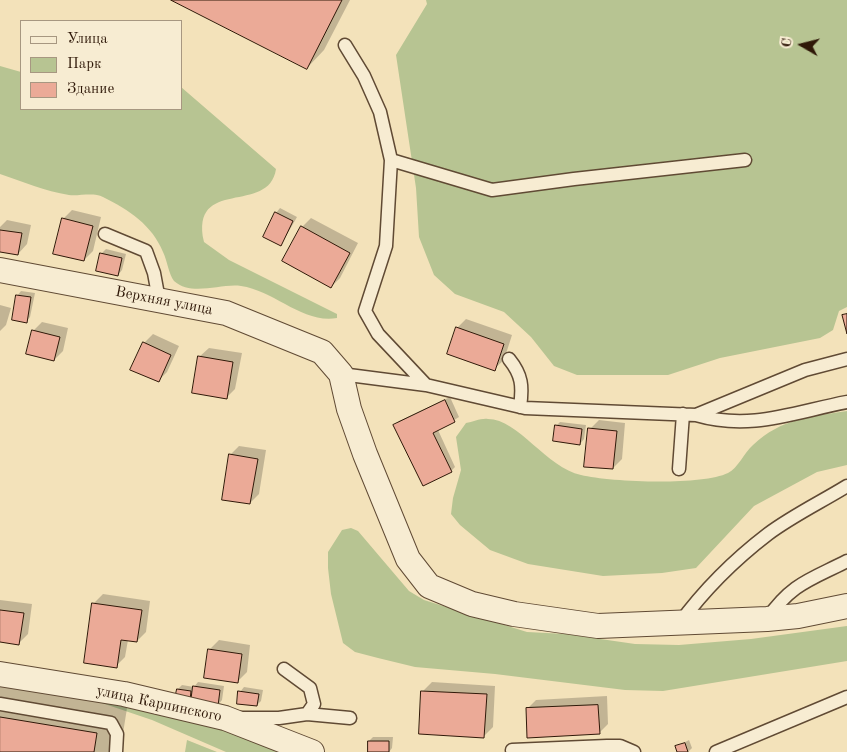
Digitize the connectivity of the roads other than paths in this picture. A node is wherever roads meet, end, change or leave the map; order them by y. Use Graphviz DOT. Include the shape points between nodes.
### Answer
graph roads {
  1 [pos="345,45"];
  2 [pos="391,160"];
  3 [pos="745,160"];
  4 [pos="105,234"];
  5 [pos="0,270"];
  6 [pos="159,300"];
  7 [pos="509,358"];
  8 [pos="847,358"];
  9 [pos="341,374"];
  10 [pos="426,385"];
  11 [pos="847,402"];
  12 [pos="520,407"];
  13 [pos="690,414"];
  14 [pos="679,469"];
  15 [pos="847,486"];
  16 [pos="847,561"];
  17 [pos="847,606"];
  18 [pos="767,619"];
  19 [pos="679,624"];
  20 [pos="284,669"];
  21 [pos="0,674"];
  22 [pos="847,697"];
  23 [pos="0,704"];
  24 [pos="307,714"];
  25 [pos="225,718"];
  26 [pos="350,718"];
  27 [pos="512,750"];
  28 [pos="116,752"];
  29 [pos="312,752"];
  30 [pos="634,752"];
  31 [pos="716,752"];
  1 -- 2 [label="lane" via="380,112"];
  2 -- 3 [label="lane" via="492,190"];
  2 -- 10 [label="lane" via="386,246 365,311 378,334"];
  4 -- 6 [label="lane" via="146,252"];
  5 -- 6 [label="street, Верхняя улица"];
  6 -- 9 [label="street, Верхняя улица" via="226,313 322,352"];
  7 -- 12 [label="lane" via="519,372"];
  8 -- 13 [label="lane" via="805,370"];
  9 -- 10 [label="lane"];
  9 -- 19 [label="street" via="365,454 408,559 429,586 472,604 514,614 598,626"];
  10 -- 12 [label="lane"];
  11 -- 13 [label="lane" via="760,421 711,419"];
  12 -- 13 [label="lane"];
  13 -- 14 [label="lane"];
  15 -- 19 [label="lane" via="769,533 697,599"];
  16 -- 18 [label="lane" via="797,586 780,600"];
  17 -- 18 [label="street"];
  18 -- 19 [label="street"];
  20 -- 24 [label="lane" via="310,688 314,704"];
  21 -- 25 [label="street, улица Карпинского" via="124,694"];
  22 -- 31 [label="lane"];
  23 -- 28 [label="lane" via="104,720 116,729"];
  24 -- 25 [label="lane" via="279,718"];
  24 -- 26 [label="lane"];
  25 -- 29 [label="street, улица Карпинского"];
  27 -- 30 [label="lane" via="620,746"];
}
